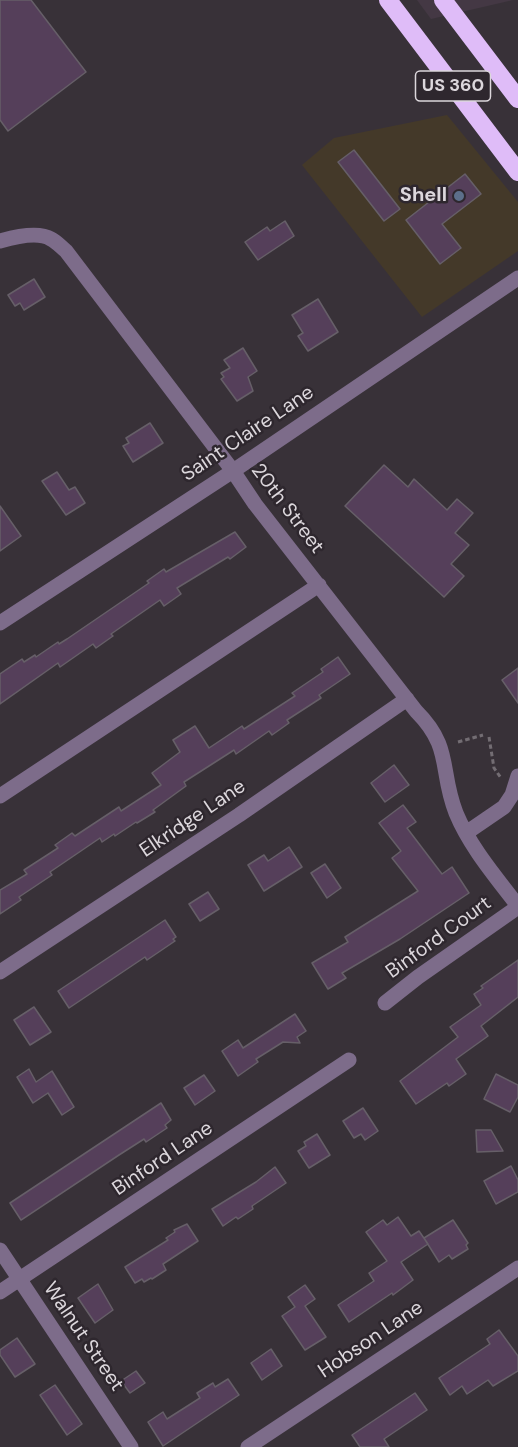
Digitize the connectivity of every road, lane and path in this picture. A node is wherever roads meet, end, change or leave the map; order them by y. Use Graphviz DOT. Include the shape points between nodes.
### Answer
graph roads {
  1 [pos="388,0"];
  2 [pos="443,0"];
  3 [pos="518,99"];
  4 [pos="518,172"];
  5 [pos="0,241"];
  6 [pos="518,278"];
  7 [pos="232,471"];
  8 [pos="318,585"];
  9 [pos="0,623"];
  10 [pos="407,699"];
  11 [pos="483,735"];
  12 [pos="489,737"];
  13 [pos="458,742"];
  14 [pos="512,780"];
  15 [pos="0,796"];
  16 [pos="466,833"];
  17 [pos="518,907"];
  18 [pos="0,972"];
  19 [pos="386,1003"];
  20 [pos="349,1060"];
  21 [pos="0,1250"];
  22 [pos="518,1268"];
  23 [pos="19,1280"];
  24 [pos="0,1292"];
  25 [pos="131,1447"];
  26 [pos="248,1447"];
  1 -- 4 [label="highway, US 360"];
  2 -- 3 [label="highway, US 360"];
  5 -- 7 [label="street, 20th Street" via="43,235 66,251"];
  6 -- 7 [label="street, Saint Claire Lane"];
  7 -- 8 [label="street, 20th Street"];
  7 -- 9 [label="street, Saint Claire Lane"];
  8 -- 10 [label="street, 20th Street"];
  8 -- 15 [label="street"];
  10 -- 16 [label="street, 20th Street" via="437,737 452,800"];
  10 -- 18 [label="street, Elkridge Lane"];
  11 -- 13 [label="path"];
  12 -- 14 [label="path" via="494,768"];
  14 -- 16 [label="street" via="512,795 504,807"];
  16 -- 17 [label="street, 20th Street"];
  17 -- 19 [label="street, Binford Court"];
  20 -- 23 [label="street, Binford Lane"];
  21 -- 23 [label="street, Walnut Street"];
  22 -- 26 [label="street, Hobson Lane"];
  23 -- 24 [label="street, Binford Lane"];
  23 -- 25 [label="street, Walnut Street"];
}
